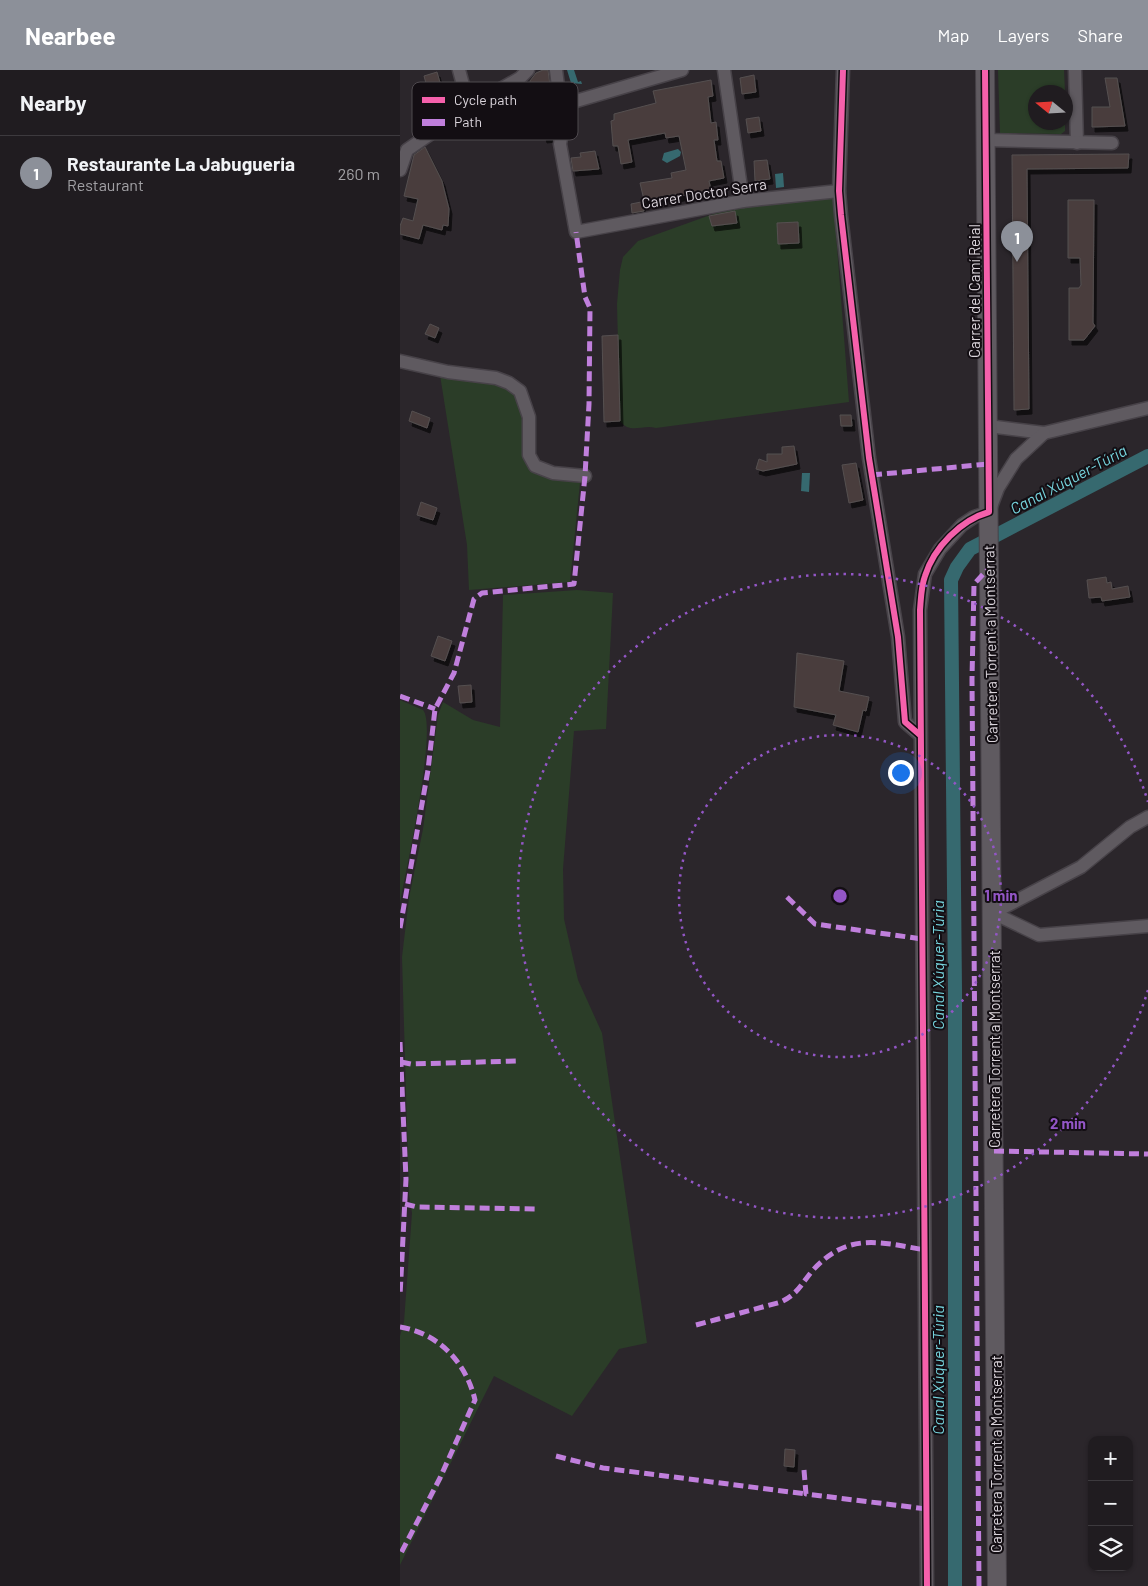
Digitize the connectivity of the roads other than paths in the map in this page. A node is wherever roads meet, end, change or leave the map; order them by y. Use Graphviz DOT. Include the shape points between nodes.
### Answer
graph roads {
  1 [pos="528,70"];
  2 [pos="680,70"];
  3 [pos="724,70"];
  4 [pos="842,70"];
  5 [pos="985,70"];
  6 [pos="1075,70"];
  7 [pos="513,82"];
  8 [pos="578,100"];
  9 [pos="417,140"];
  10 [pos="561,140"];
  11 [pos="986,140"];
  12 [pos="1076,143"];
  13 [pos="1112,144"];
  14 [pos="404,148"];
  15 [pos="400,170"];
  16 [pos="839,191"];
  17 [pos="742,201"];
  18 [pos="400,361"];
  19 [pos="1148,408"];
  20 [pos="988,426"];
  21 [pos="1044,433"];
  22 [pos="585,476"];
  23 [pos="989,516"];
  24 [pos="920,735"];
  25 [pos="1148,816"];
  26 [pos="993,913"];
  27 [pos="1148,926"];
  28 [pos="927,1586"];
  29 [pos="997,1586"];
  1 -- 7 [label="street"];
  2 -- 8 [label="street"];
  3 -- 17 [label="street"];
  4 -- 16 [label="street"];
  5 -- 11 [label="main road, Carrer del Camí Reial"];
  6 -- 12 [label="street"];
  9 -- 14 [label="street"];
  10 -- 17 [label="street, Carrer Doctor Serra" via="576,232"];
  11 -- 12 [label="street"];
  11 -- 20 [label="main road, Carrer del Camí Reial"];
  12 -- 13 [label="street"];
  14 -- 15 [label="street"];
  16 -- 17 [label="street, Carrer Doctor Serra"];
  16 -- 24 [label="street" via="869,458 898,637 905,722"];
  18 -- 22 [label="street" via="509,383 520,391 529,417 529,455 535,466 553,473"];
  19 -- 21 [label="street"];
  20 -- 21 [label="street"];
  20 -- 23 [label="main road, Carrer del Camí Reial"];
  21 -- 23 [label="street" via="1016,459 998,488"];
  23 -- 24 [label="street" via="974,517 962,525 940,549 925,574 920,610"];
  23 -- 26 [label="main road, Carretera Torrent a Montserrat"];
  24 -- 28 [label="street"];
  25 -- 26 [label="street" via="1081,867"];
  26 -- 27 [label="street" via="1039,935"];
  26 -- 29 [label="main road, Carretera Torrent a Montserrat"];
}
